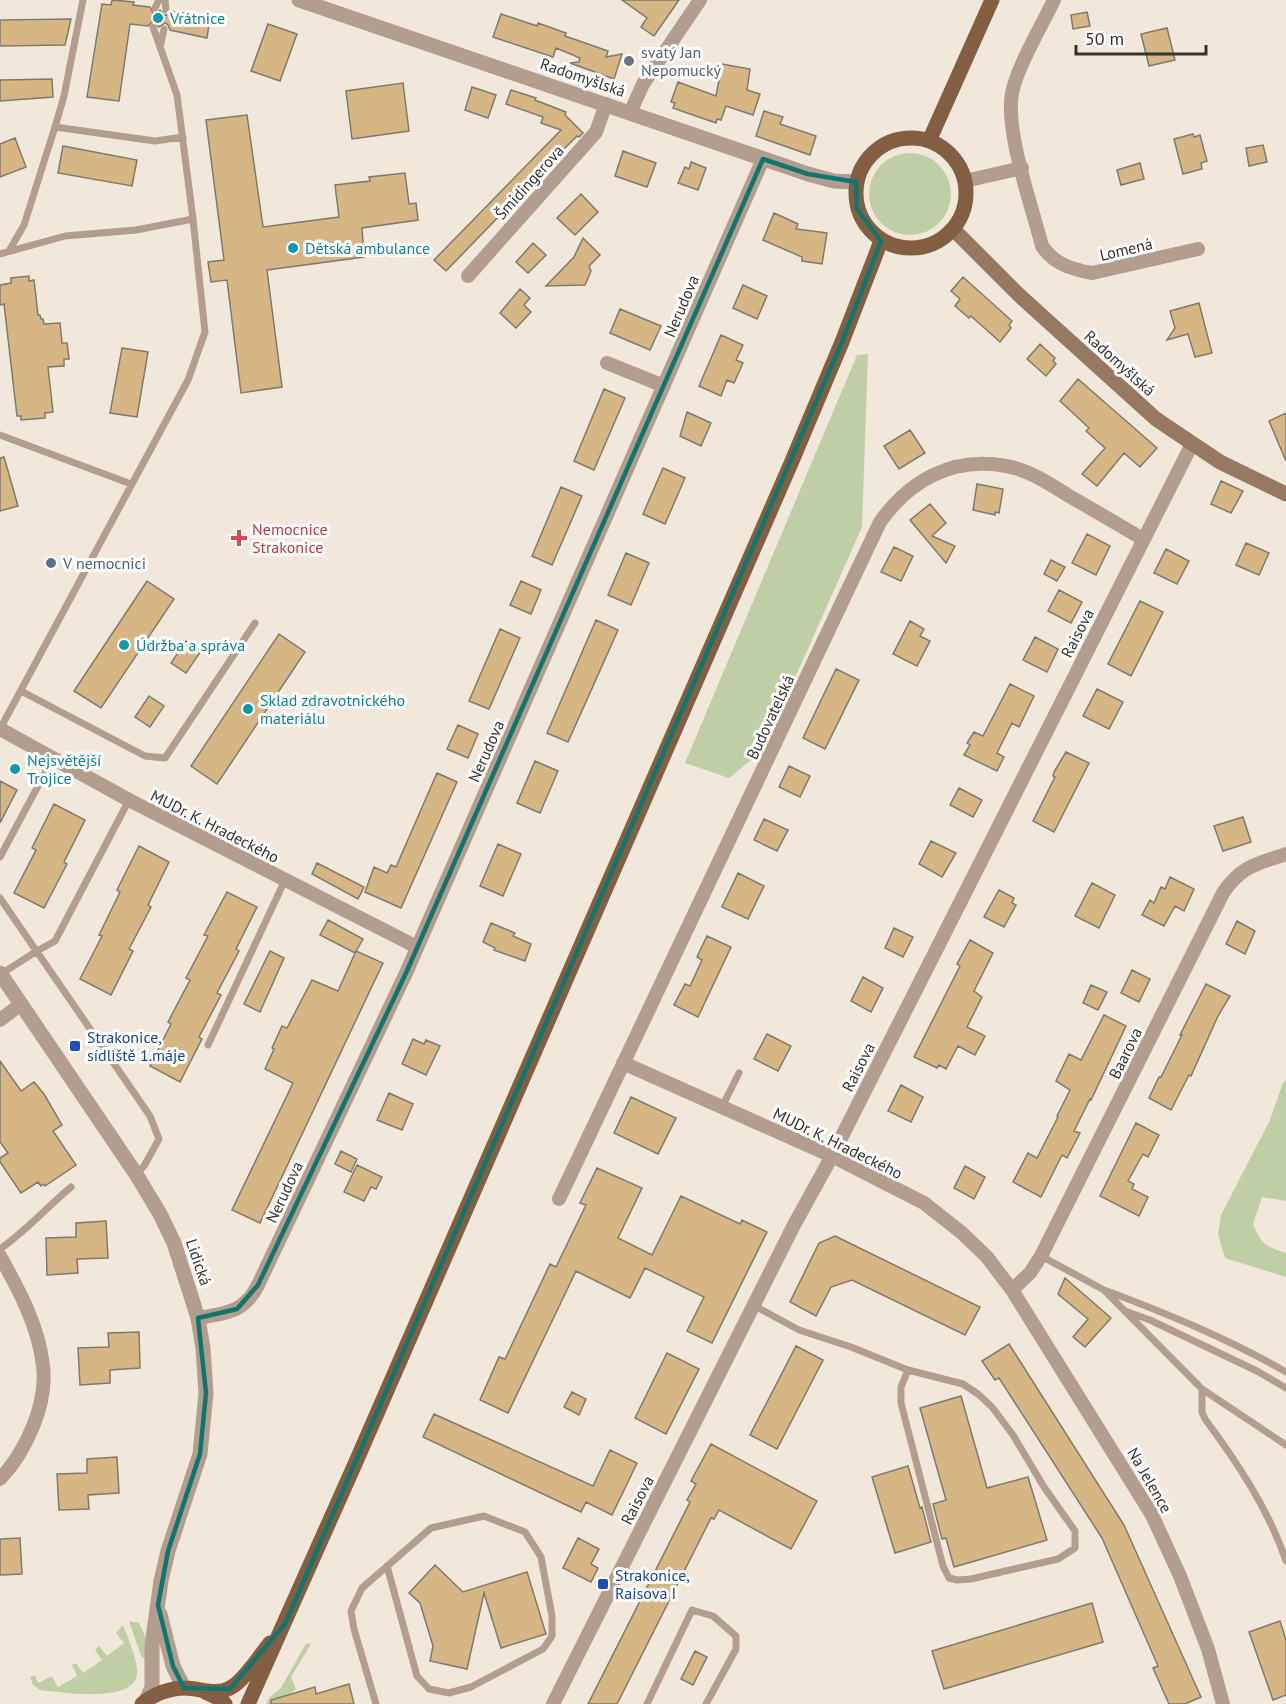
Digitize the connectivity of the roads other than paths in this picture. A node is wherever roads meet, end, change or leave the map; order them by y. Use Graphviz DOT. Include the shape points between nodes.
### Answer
graph roads {
  1 [pos="83,0"];
  2 [pos="159,0"];
  3 [pos="165,0"];
  4 [pos="299,0"];
  5 [pos="700,0"];
  6 [pos="993,0"];
  7 [pos="1054,0"];
  8 [pos="155,8"];
  9 [pos="166,10"];
  10 [pos="153,27"];
  11 [pos="164,29"];
  12 [pos="160,47"];
  13 [pos="606,104"];
  14 [pos="630,113"];
  15 [pos="55,127"];
  16 [pos="183,137"];
  17 [pos="929,141"];
  18 [pos="763,159"];
  19 [pos="1022,168"];
  20 [pos="965,181"];
  21 [pos="856,182"];
  22 [pos="193,219"];
  23 [pos="953,229"];
  24 [pos="881,240"];
  25 [pos="1198,249"];
  26 [pos="9,251"];
  27 [pos="0,254"];
  28 [pos="468,276"];
  29 [pos="607,363"];
  30 [pos="664,386"];
  31 [pos="0,435"];
  32 [pos="1192,444"];
  33 [pos="131,484"];
  34 [pos="1286,494"];
  35 [pos="1143,539"];
  36 [pos="255,623"];
  37 [pos="21,691"];
  38 [pos="0,729"];
  39 [pos="53,758"];
  40 [pos="129,800"];
  41 [pos="1286,854"];
  42 [pos="0,857"];
  43 [pos="285,880"];
  44 [pos="0,898"];
  45 [pos="417,947"];
  46 [pos="37,951"];
  47 [pos="1,973"];
  48 [pos="21,1004"];
  49 [pos="0,1020"];
  50 [pos="208,1045"];
  51 [pos="623,1063"];
  52 [pos="740,1073"];
  53 [pos="722,1107"];
  54 [pos="832,1156"];
  55 [pos="136,1174"];
  56 [pos="71,1186"];
  57 [pos="559,1199"];
  58 [pos="0,1249"];
  59 [pos="0,1256"];
  60 [pos="1041,1256"];
  61 [pos="1012,1290"];
  62 [pos="1104,1290"];
  63 [pos="753,1305"];
  64 [pos="1123,1310"];
  65 [pos="198,1318"];
  66 [pos="908,1370"];
  67 [pos="1286,1372"];
  68 [pos="1286,1388"];
  69 [pos="1202,1389"];
  70 [pos="1286,1445"];
  71 [pos="0,1479"];
  72 [pos="1286,1561"];
  73 [pos="387,1566"];
  74 [pos="158,1605"];
  75 [pos="285,1624"];
  76 [pos="184,1688"];
  77 [pos="202,1691"];
  78 [pos="145,1701"];
  79 [pos="225,1704"];
  80 [pos="248,1704"];
  81 [pos="376,1704"];
  82 [pos="553,1704"];
  83 [pos="647,1704"];
  84 [pos="706,1704"];
  85 [pos="1223,1704"];
  1 -- 15 [label="lane"];
  2 -- 8 [label="lane"];
  3 -- 9 [label="lane"];
  4 -- 13 [label="street, Radomyšlská"];
  5 -- 14 [label="street" via="644,84"];
  6 -- 17 [label="main road"];
  7 -- 19 [label="street, Lomená" via="1012,93 1012,119"];
  10 -- 12 [label="lane"];
  11 -- 12 [label="lane"];
  12 -- 16 [label="lane" via="177,95"];
  13 -- 14 [label="street, Radomyšlská"];
  13 -- 28 [label="street, Šmidingerova" via="596,132"];
  14 -- 18 [label="street, Radomyšlská"];
  15 -- 16 [label="lane" via="156,141"];
  15 -- 26 [label="lane" via="24,225"];
  16 -- 22 [label="lane"];
  17 -- 20 [label="main road" via="952,156"];
  17 -- 21 [label="main road" via="898,139 884,145 866,160"];
  18 -- 21 [label="street, Radomyšlská" via="834,181"];
  18 -- 30 [label="street, Nerudova"];
  19 -- 20 [label="street"];
  19 -- 25 [label="street, Lomená" via="1042,246 1057,262 1092,273"];
  20 -- 23 [label="main road" via="964,206"];
  21 -- 24 [label="main road" via="857,209 862,221"];
  22 -- 26 [label="lane" via="135,230 65,236"];
  22 -- 33 [label="lane" via="205,332 188,380"];
  23 -- 24 [label="main road" via="927,247 895,247"];
  23 -- 32 [label="main road, Radomyšlská" via="1093,364 1156,419"];
  24 -- 75 [label="main road" via="779,492"];
  26 -- 27 [label="lane"];
  29 -- 30 [label="street"];
  30 -- 45 [label="street, Nerudova"];
  31 -- 33 [label="lane"];
  32 -- 34 [label="main road, Radomyšlská"];
  32 -- 35 [label="street, Raisova"];
  33 -- 37 [label="lane"];
  35 -- 51 [label="street, Budovatelská" via="1033,475 1006,466 977,463 951,468 926,478 902,496 880,522"];
  35 -- 54 [label="street, Raisova"];
  36 -- 37 [label="lane" via="165,758 145,756"];
  37 -- 38 [label="lane"];
  38 -- 39 [label="street, MUDr. K. Hradeckého"];
  39 -- 40 [label="street, MUDr. K. Hradeckého"];
  39 -- 42 [label="lane"];
  40 -- 43 [label="street, MUDr. K. Hradeckého"];
  40 -- 46 [label="lane" via="55,941"];
  41 -- 60 [label="street, Baarova" via="1248,867 1223,892"];
  43 -- 45 [label="street, MUDr. K. Hradeckého"];
  43 -- 50 [label="lane"];
  44 -- 46 [label="lane"];
  45 -- 65 [label="street, Nerudova" via="252,1297 230,1312"];
  46 -- 47 [label="lane"];
  46 -- 55 [label="lane" via="150,1116 159,1139"];
  47 -- 48 [label="street, Lidická"];
  48 -- 49 [label="street"];
  48 -- 55 [label="street, Lidická"];
  51 -- 53 [label="street, MUDr. K. Hradeckého"];
  51 -- 57 [label="street, Budovatelská"];
  52 -- 53 [label="lane"];
  53 -- 54 [label="street, MUDr. K. Hradeckého"];
  54 -- 61 [label="street, MUDr. K. Hradeckého" via="924,1203 946,1219 987,1257"];
  54 -- 63 [label="street, Raisova"];
  55 -- 65 [label="street, Lidická" via="174,1243"];
  56 -- 58 [label="lane"];
  59 -- 71 [label="street" via="24,1301 44,1368 41,1399 30,1437"];
  60 -- 61 [label="street, Baarova"];
  60 -- 62 [label="lane"];
  61 -- 85 [label="street, Na Jelence" via="1152,1515 1209,1649"];
  62 -- 64 [label="lane"];
  62 -- 67 [label="lane" via="1257,1354"];
  63 -- 66 [label="lane" via="799,1330"];
  63 -- 82 [label="street, Raisova"];
  64 -- 68 [label="lane"];
  64 -- 69 [label="lane"];
  65 -- 74 [label="street, Lidická" via="206,1393 200,1454 168,1551"];
  66 -- 66 [label="lane" via="901,1388 901,1403 949,1578 971,1579 1058,1559 1075,1548 1075,1531 992,1407 963,1384"];
  69 -- 70 [label="lane"];
  69 -- 72 [label="lane" via="1205,1419 1258,1499"];
  73 -- 73 [label="lane" via="431,1528 484,1516 525,1532 541,1557 552,1636 543,1649 471,1687 449,1693 429,1689 417,1676"];
  73 -- 81 [label="lane" via="362,1588 351,1611"];
  74 -- 76 [label="street, Lidická" via="173,1666"];
  74 -- 78 [label="street, Lidická" via="152,1645 152,1687"];
  75 -- 77 [label="main road" via="238,1683 217,1692"];
  75 -- 80 [label="main road"];
  76 -- 77 [label="main road"];
  76 -- 78 [label="main road" via="165,1691"];
  77 -- 79 [label="main road"];
  83 -- 84 [label="lane" via="692,1610 713,1616 736,1636 736,1649"];
}
